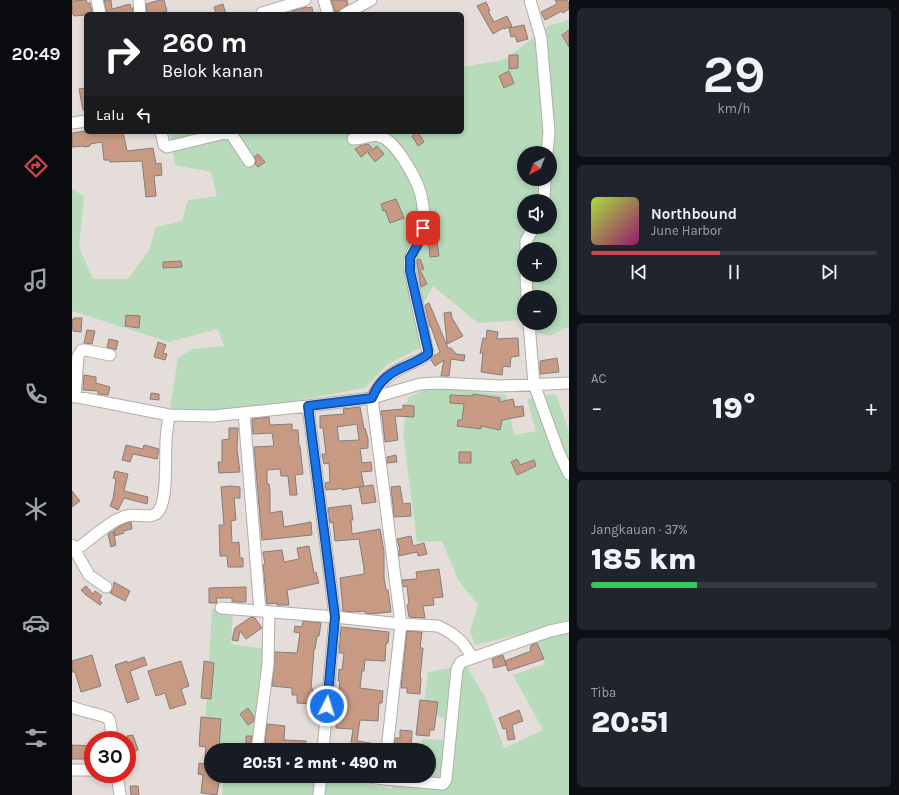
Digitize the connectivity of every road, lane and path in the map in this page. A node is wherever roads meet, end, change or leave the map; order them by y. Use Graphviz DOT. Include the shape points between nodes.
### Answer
graph roads {
  1 [pos="97,0"];
  2 [pos="139,0"];
  3 [pos="305,0"];
  4 [pos="324,0"];
  5 [pos="371,0"];
  6 [pos="530,0"];
  7 [pos="100,12"];
  8 [pos="140,12"];
  9 [pos="265,12"];
  10 [pos="327,12"];
  11 [pos="349,12"];
  12 [pos="84,120"];
  13 [pos="72,123"];
  14 [pos="161,134"];
  15 [pos="221,134"];
  16 [pos="231,134"];
  17 [pos="353,139"];
  18 [pos="547,146"];
  19 [pos="248,161"];
  20 [pos="530,330"];
  21 [pos="110,355"];
  22 [pos="569,383"];
  23 [pos="534,384"];
  24 [pos="74,396"];
  25 [pos="372,398"];
  26 [pos="308,406"];
  27 [pos="244,413"];
  28 [pos="169,415"];
  29 [pos="569,474"];
  30 [pos="74,547"];
  31 [pos="106,587"];
  32 [pos="222,608"];
  33 [pos="264,612"];
  34 [pos="335,617"];
  35 [pos="401,624"];
  36 [pos="569,627"];
  37 [pos="473,658"];
  38 [pos="72,708"];
  39 [pos="111,731"];
  40 [pos="257,743"];
  41 [pos="324,743"];
  42 [pos="388,743"];
  43 [pos="72,770"];
  44 [pos="84,770"];
  45 [pos="118,783"];
  46 [pos="320,783"];
  47 [pos="435,783"];
  48 [pos="120,795"];
  49 [pos="319,795"];
  1 -- 7 [label="street"];
  2 -- 8 [label="street"];
  3 -- 9 [label="street"];
  4 -- 10 [label="street"];
  5 -- 11 [label="street"];
  6 -- 18 [label="street" via="541,38"];
  12 -- 13 [label="street"];
  14 -- 15 [label="street" via="167,147"];
  16 -- 19 [label="street"];
  17 -- 25 [label="street" via="372,135 382,137 392,144 412,173 422,200 423,228 421,238 410,258 410,271 428,353 387,376 379,384"];
  20 -- 23 [label="street"];
  21 -- 24 [label="street" via="85,350 80,352"];
  22 -- 23 [label="street"];
  23 -- 25 [label="street" via="501,386 439,382 420,384"];
  23 -- 29 [label="street"];
  24 -- 28 [label="street"];
  25 -- 26 [label="street"];
  25 -- 35 [label="street"];
  26 -- 27 [label="street"];
  26 -- 34 [label="street"];
  27 -- 28 [label="street" via="213,416"];
  27 -- 33 [label="street"];
  28 -- 30 [label="street" via="162,505 158,512 149,516 125,516 87,542"];
  30 -- 31 [label="street" via="89,575"];
  32 -- 33 [label="street"];
  33 -- 34 [label="street"];
  33 -- 40 [label="street" via="268,664"];
  34 -- 35 [label="street"];
  34 -- 41 [label="street"];
  35 -- 37 [label="street" via="438,626 462,642"];
  35 -- 42 [label="street"];
  36 -- 37 [label="street" via="550,631"];
  37 -- 47 [label="street" via="461,662 457,669 446,782"];
  38 -- 39 [label="street" via="108,718"];
  43 -- 44 [label="street"];
  45 -- 48 [label="street"];
  46 -- 49 [label="street"];
}
